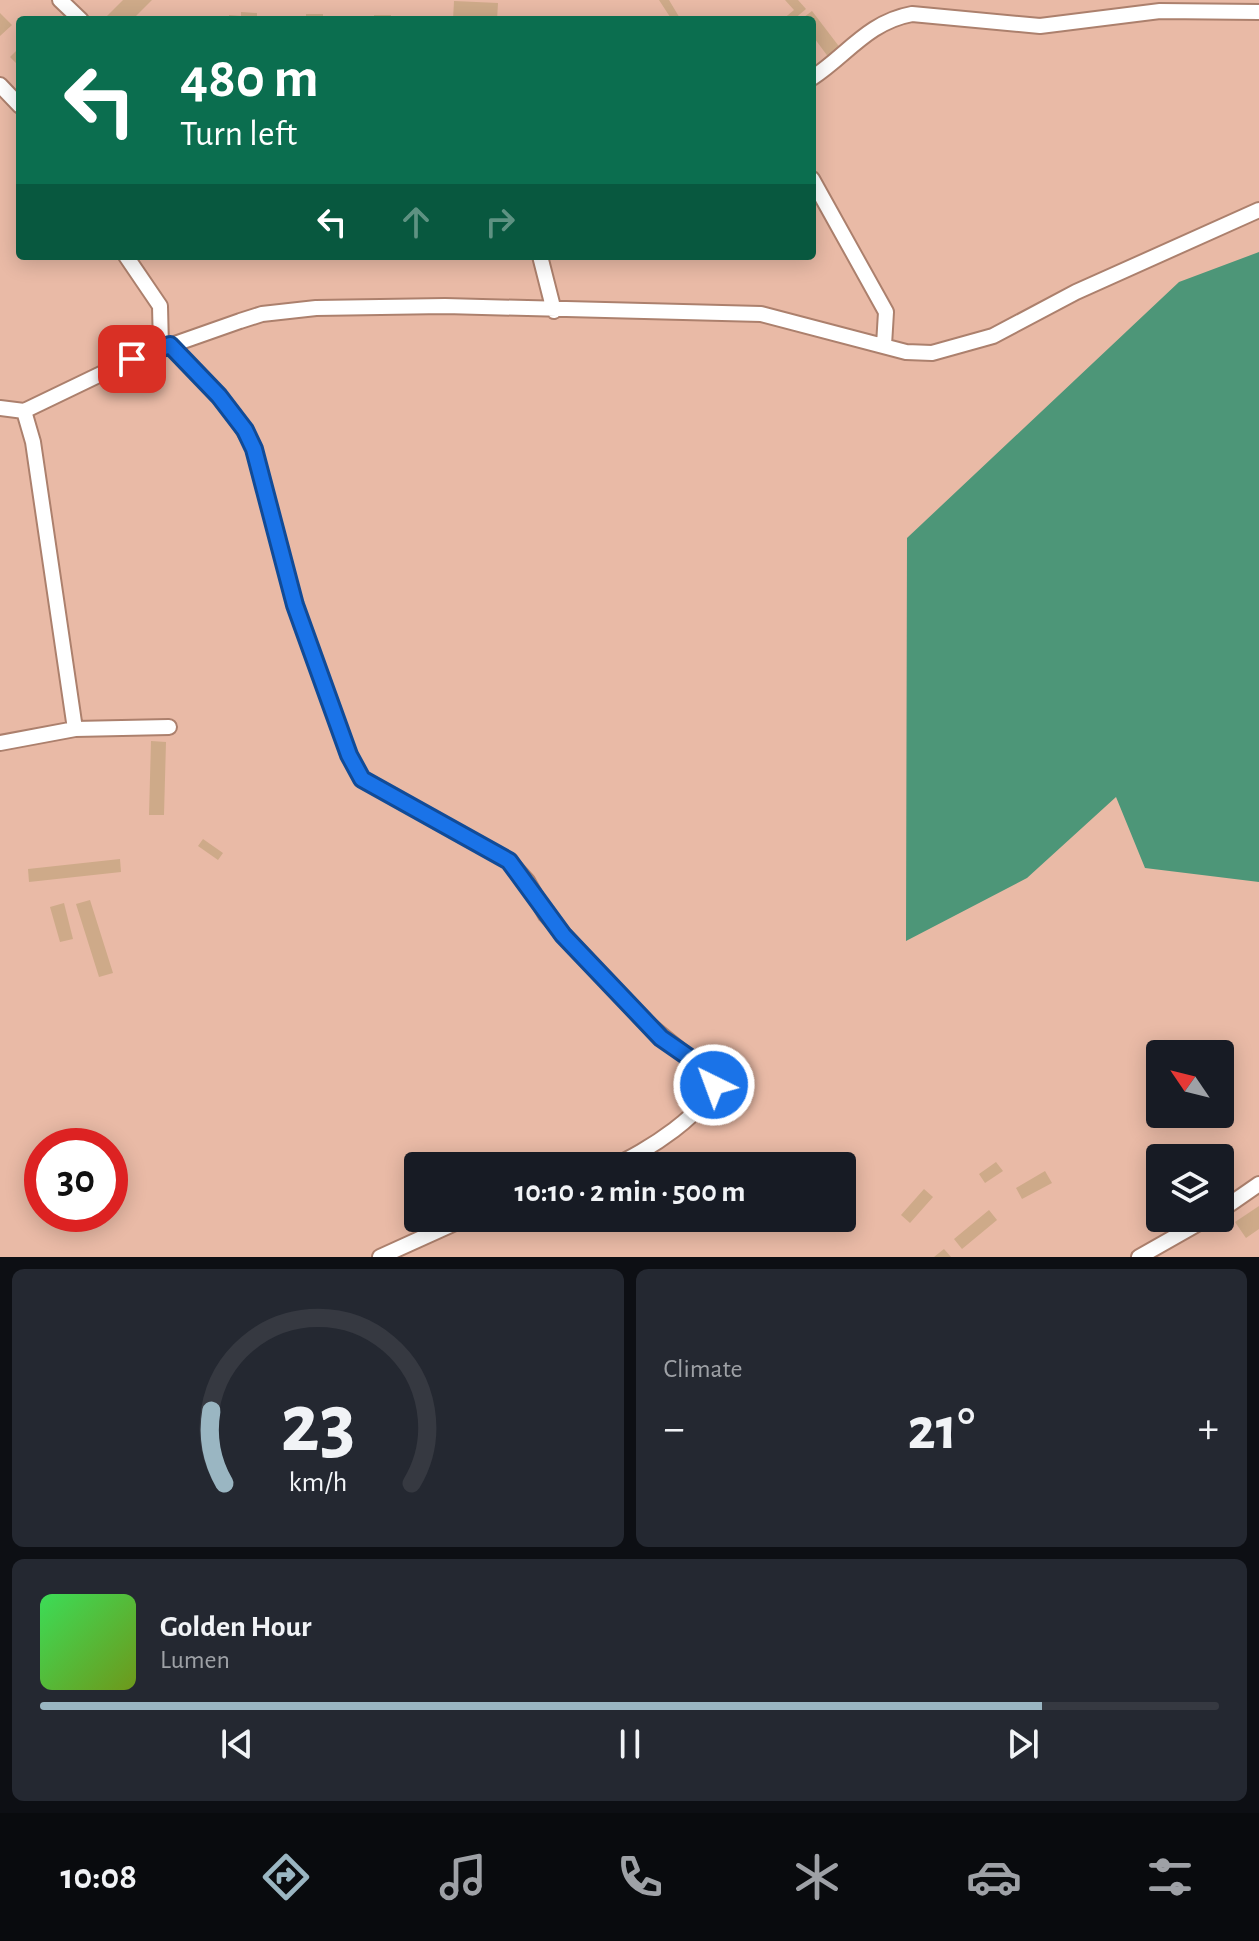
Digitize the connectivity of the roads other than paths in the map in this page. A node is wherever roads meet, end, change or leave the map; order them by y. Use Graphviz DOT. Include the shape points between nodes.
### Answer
graph roads {
  1 [pos="60,0"];
  2 [pos="1259,12"];
  3 [pos="77,16"];
  4 [pos="816,75"];
  5 [pos="0,85"];
  6 [pos="16,102"];
  7 [pos="816,186"];
  8 [pos="1259,210"];
  9 [pos="129,260"];
  10 [pos="541,260"];
  11 [pos="554,311"];
  12 [pos="884,345"];
  13 [pos="165,347"];
  14 [pos="0,408"];
  15 [pos="24,411"];
  16 [pos="169,727"];
  17 [pos="75,729"];
  18 [pos="0,743"];
  19 [pos="636,1152"];
  20 [pos="1259,1184"];
  21 [pos="1234,1201"];
  22 [pos="435,1232"];
  23 [pos="1183,1232"];
  24 [pos="380,1257"];
  25 [pos="1139,1257"];
  1 -- 3 [label="street"];
  2 -- 4 [label="street" via="1160,11 1040,26 912,14 870,30"];
  5 -- 6 [label="street"];
  7 -- 12 [label="street" via="886,312"];
  8 -- 12 [label="street" via="982,340 932,353"];
  9 -- 13 [label="street" via="160,306"];
  10 -- 11 [label="street"];
  11 -- 12 [label="street" via="761,314"];
  11 -- 13 [label="street" via="445,306 295,310 262,314"];
  13 -- 15 [label="street"];
  13 -- 19 [label="street" via="219,396 254,449 295,605 356,770 372,787 509,861 546,915 642,1019 714,1078 710,1094 678,1127"];
  14 -- 15 [label="street"];
  15 -- 17 [label="street"];
  16 -- 17 [label="street"];
  17 -- 18 [label="street"];
  20 -- 21 [label="street"];
  22 -- 24 [label="street"];
  23 -- 25 [label="street"];
}
